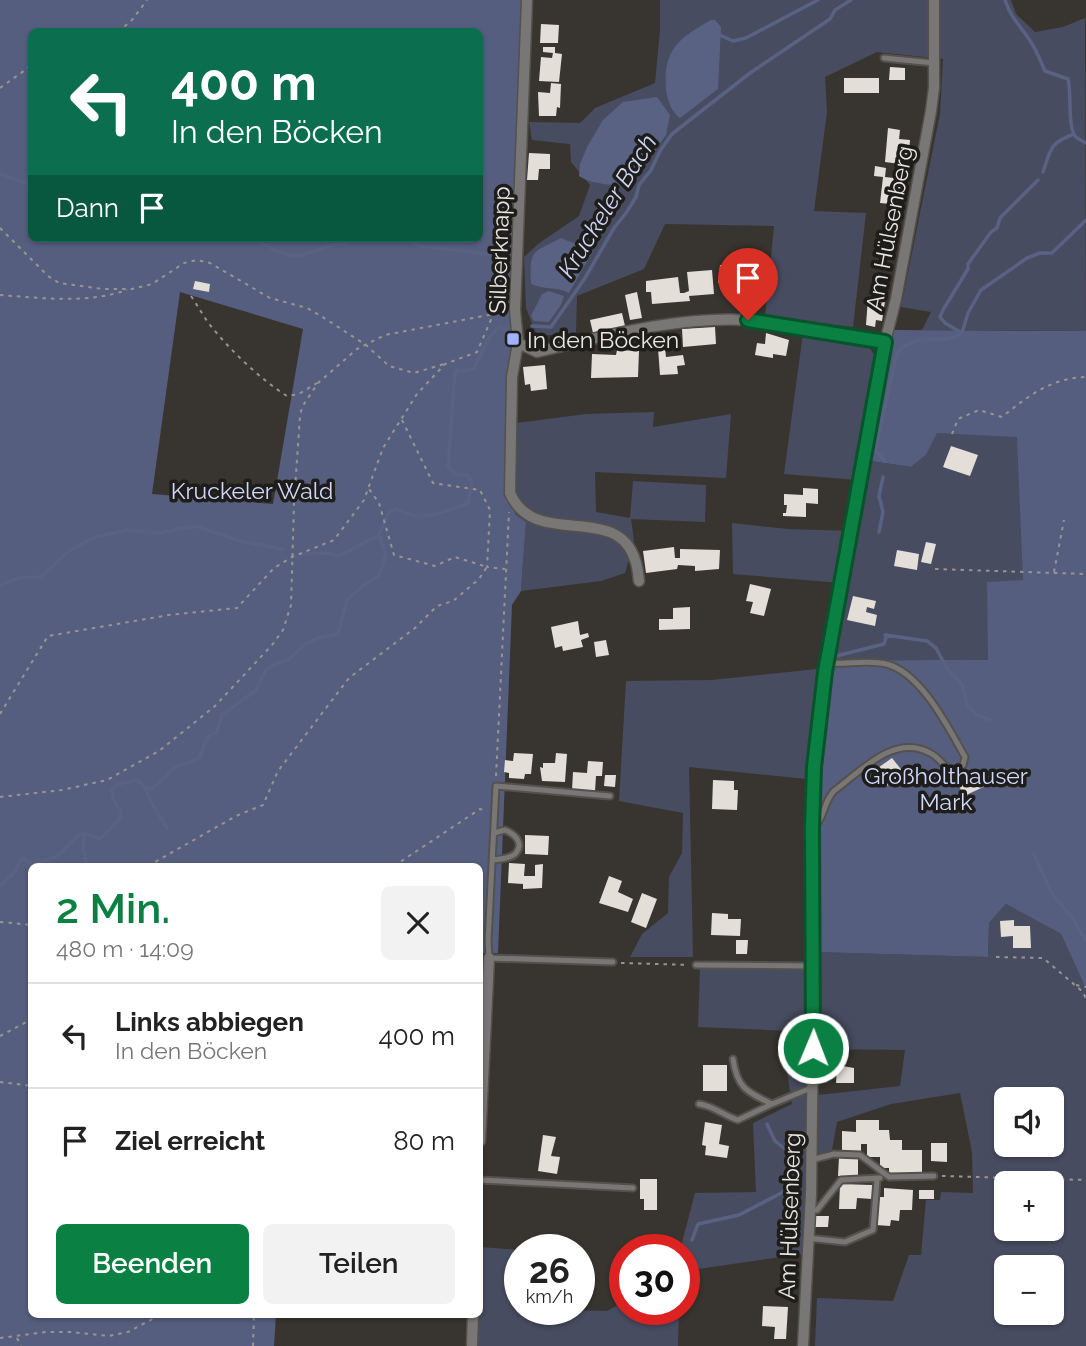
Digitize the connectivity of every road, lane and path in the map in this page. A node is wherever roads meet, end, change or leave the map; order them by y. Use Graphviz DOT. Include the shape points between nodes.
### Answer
graph roads {
  1 [pos="147,0"];
  2 [pos="527,0"];
  3 [pos="934,0"];
  4 [pos="123,28"];
  5 [pos="884,58"];
  6 [pos="934,63"];
  7 [pos="28,68"];
  8 [pos="0,88"];
  9 [pos="0,228"];
  10 [pos="132,289"];
  11 [pos="0,295"];
  12 [pos="191,296"];
  13 [pos="885,342"];
  14 [pos="518,343"];
  15 [pos="366,345"];
  16 [pos="445,364"];
  17 [pos="1086,377"];
  18 [pos="318,383"];
  19 [pos="402,419"];
  20 [pos="952,434"];
  21 [pos="369,488"];
  22 [pos="510,494"];
  23 [pos="1063,520"];
  24 [pos="292,557"];
  25 [pos="487,567"];
  26 [pos="505,569"];
  27 [pos="935,569"];
  28 [pos="1054,573"];
  29 [pos="1086,574"];
  30 [pos="639,582"];
  31 [pos="827,663"];
  32 [pos="0,714"];
  33 [pos="496,786"];
  34 [pos="610,796"];
  35 [pos="0,797"];
  36 [pos="495,813"];
  37 [pos="812,828"];
  38 [pos="494,833"];
  39 [pos="493,860"];
  40 [pos="153,863"];
  41 [pos="399,863"];
  42 [pos="0,922"];
  43 [pos="28,925"];
  44 [pos="996,957"];
  45 [pos="489,958"];
  46 [pos="613,962"];
  47 [pos="696,965"];
  48 [pos="813,966"];
  49 [pos="1075,985"];
  50 [pos="1086,987"];
  51 [pos="1086,999"];
  52 [pos="28,1022"];
  53 [pos="0,1036"];
  54 [pos="733,1059"];
  55 [pos="483,1080"];
  56 [pos="0,1082"];
  57 [pos="28,1086"];
  58 [pos="811,1088"];
  59 [pos="699,1104"];
  60 [pos="772,1104"];
  61 [pos="811,1160"];
  62 [pos="886,1175"];
  63 [pos="934,1176"];
  64 [pos="483,1180"];
  65 [pos="877,1180"];
  66 [pos="1086,1180"];
  67 [pos="633,1188"];
  68 [pos="810,1210"];
  69 [pos="808,1238"];
  70 [pos="154,1318"];
  71 [pos="254,1318"];
  72 [pos="473,1318"];
  73 [pos="16,1336"];
  74 [pos="0,1338"];
  75 [pos="21,1346"];
  76 [pos="253,1346"];
  77 [pos="472,1346"];
  78 [pos="803,1346"];
  1 -- 4 [label="path"];
  2 -- 14 [label="street, Silberknapp" via="515,310"];
  3 -- 6 [label="street, Am Hülsenberg"];
  5 -- 6 [label="lane"];
  6 -- 13 [label="street, Am Hülsenberg" via="931,111"];
  7 -- 8 [label="path"];
  9 -- 10 [label="path" via="60,283"];
  10 -- 11 [label="path" via="109,297"];
  10 -- 15 [label="path" via="152,284 184,263 210,262 270,298 307,308"];
  12 -- 18 [label="path" via="207,322 266,383 287,396"];
  13 -- 14 [label="street" via="721,320 661,325 537,352"];
  13 -- 31 [label="street, Am Hülsenberg"];
  14 -- 22 [label="street, Silberknapp" via="512,377"];
  15 -- 16 [label="path" via="389,366 414,373"];
  15 -- 16 [label="path" via="385,335 494,314 477,352"];
  15 -- 18 [label="path"];
  16 -- 19 [label="path" via="417,394"];
  17 -- 20 [label="path" via="1055,382 1002,417 979,410 958,419"];
  18 -- 24 [label="path" via="300,416"];
  19 -- 21 [label="path" via="383,448"];
  19 -- 25 [label="path" via="433,483 480,491 490,510"];
  21 -- 24 [label="path" via="334,540"];
  21 -- 25 [label="path" via="379,503 394,555 435,566 455,557"];
  22 -- 26 [label="path"];
  22 -- 30 [label="street" via="522,511 538,520 615,533 635,559"];
  23 -- 28 [label="path"];
  24 -- 32 [label="path" via="274,568 237,608 48,636"];
  24 -- 35 [label="path" via="291,605 283,630 215,706 180,736 107,780"];
  25 -- 26 [label="path"];
  25 -- 40 [label="path" via="453,601 437,606 349,678 278,771 263,805"];
  26 -- 33 [label="path"];
  27 -- 28 [label="path"];
  28 -- 29 [label="path"];
  31 -- 37 [label="street, Am Hülsenberg" via="815,756"];
  31 -- 37 [label="lane" via="887,664 907,674 965,757 963,765 951,771 929,752 901,746 888,751 834,790 820,823"];
  33 -- 34 [label="lane"];
  33 -- 36 [label="lane"];
  36 -- 38 [label="lane"];
  36 -- 41 [label="path" via="480,809"];
  37 -- 48 [label="street, Am Hülsenberg"];
  38 -- 39 [label="lane"];
  38 -- 39 [label="lane" via="512,832 519,842 512,856"];
  39 -- 45 [label="lane"];
  42 -- 43 [label="path"];
  44 -- 49 [label="path" via="1042,958"];
  45 -- 46 [label="lane"];
  45 -- 55 [label="street"];
  46 -- 47 [label="path"];
  47 -- 48 [label="lane"];
  48 -- 58 [label="street, Am Hülsenberg"];
  49 -- 50 [label="path"];
  49 -- 51 [label="path"];
  52 -- 53 [label="path"];
  54 -- 60 [label="lane, Am Hülsenberg" via="743,1088"];
  56 -- 57 [label="path"];
  58 -- 60 [label="lane, Am Hülsenberg"];
  58 -- 61 [label="street, Am Hülsenberg"];
  59 -- 60 [label="lane, Am Hülsenberg" via="738,1120"];
  61 -- 62 [label="lane" via="834,1154 860,1155"];
  61 -- 68 [label="street, Am Hülsenberg"];
  62 -- 63 [label="lane"];
  62 -- 65 [label="lane"];
  63 -- 66 [label="path"];
  64 -- 67 [label="lane"];
  65 -- 68 [label="lane" via="841,1180 817,1210"];
  65 -- 69 [label="lane" via="873,1230 845,1242"];
  68 -- 69 [label="street, Am Hülsenberg"];
  69 -- 78 [label="street, Am Hülsenberg"];
  70 -- 73 [label="path" via="109,1336 71,1332"];
  71 -- 76 [label="path"];
  72 -- 77 [label="street"];
  73 -- 74 [label="path"];
  73 -- 75 [label="path"];
}
